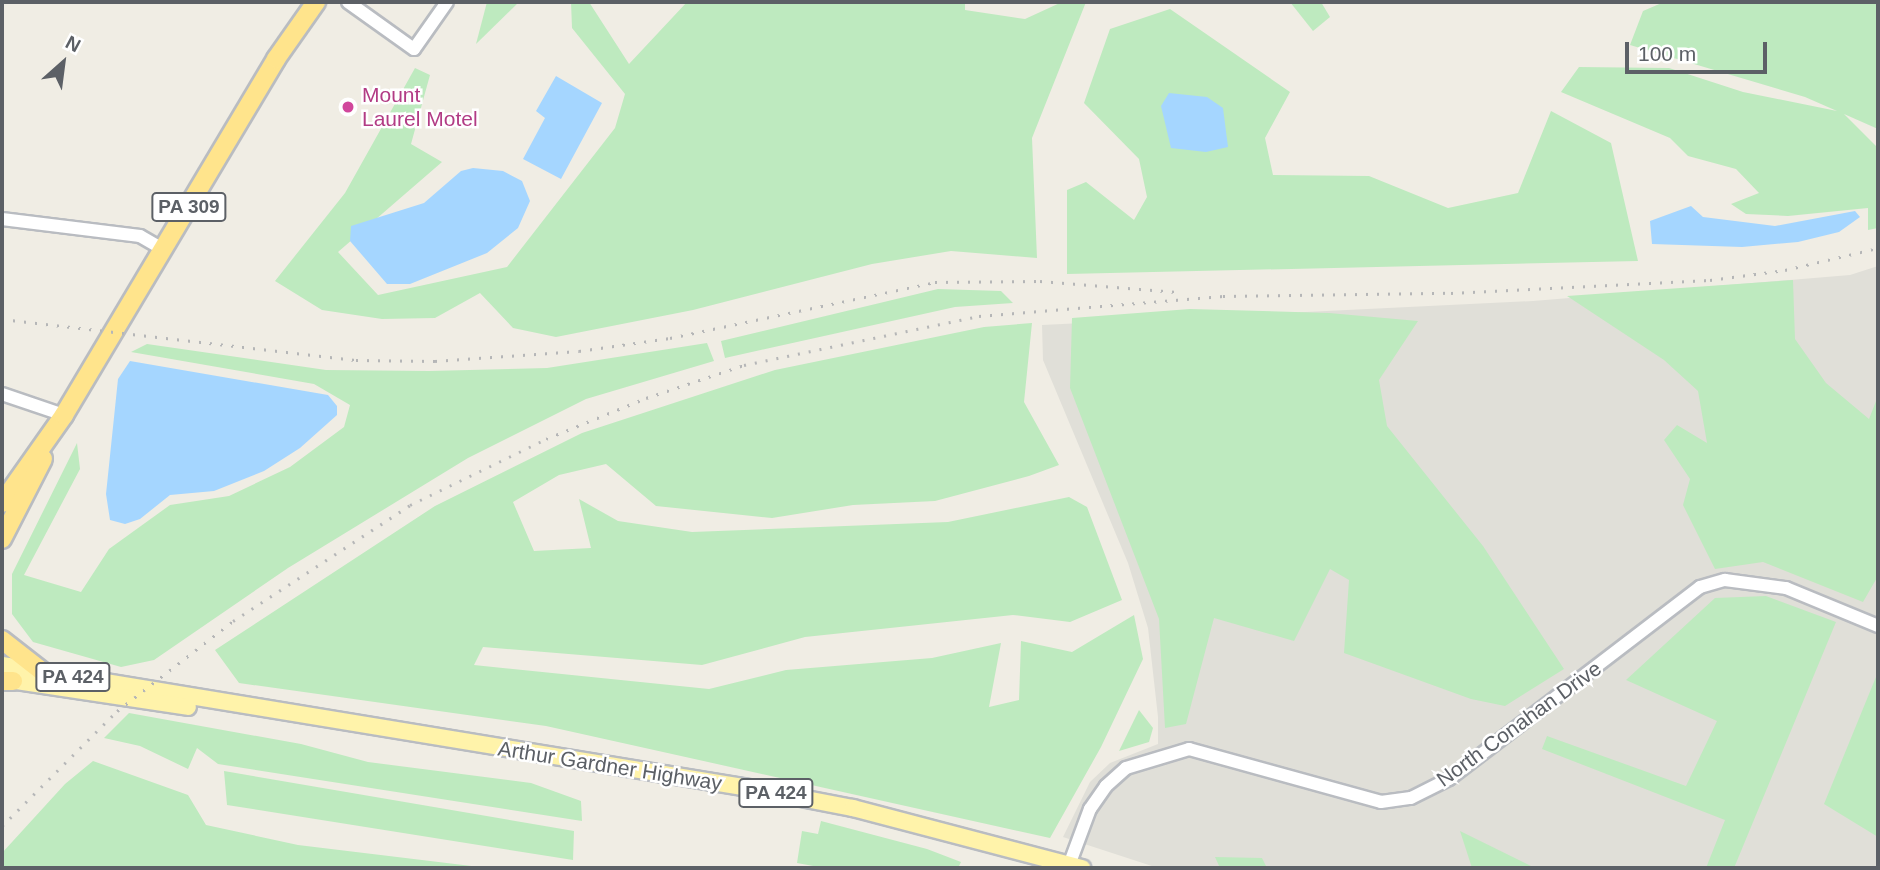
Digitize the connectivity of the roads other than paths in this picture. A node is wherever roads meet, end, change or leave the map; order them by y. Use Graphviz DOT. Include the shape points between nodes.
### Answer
graph roads {
  1 [pos="316,2"];
  2 [pos="348,2"];
  3 [pos="447,2"];
  4 [pos="2,219"];
  5 [pos="164,250"];
  6 [pos="2,394"];
  7 [pos="64,415"];
  8 [pos="2,503"];
  9 [pos="2,539"];
  10 [pos="1878,626"];
  11 [pos="2,640"];
  12 [pos="2,665"];
  13 [pos="43,672"];
  14 [pos="6,680"];
  15 [pos="465,743"];
  16 [pos="1073,867"];
  1 -- 5 [label="highway, PA 309" via="276,59"];
  2 -- 3 [label="street" via="414,49"];
  4 -- 5 [label="street" via="140,236"];
  5 -- 7 [label="highway, PA 309"];
  6 -- 7 [label="street"];
  7 -- 8 [label="highway, PA 309"];
  7 -- 9 [label="highway, PA 309"];
  10 -- 16 [label="street, North Conahan Drive" via="1786,587 1725,580 1700,587 1449,779 1411,799 1381,802 1189,749 1126,768 1106,786 1090,809"];
  11 -- 13 [label="highway"];
  12 -- 13 [label="main road, Arthur Gardner Highway / PA 424"];
  13 -- 15 [label="main road, Arthur Gardner Highway / PA 424"];
  14 -- 15 [label="main road, Arthur Gardner Highway / PA 424"];
  15 -- 16 [label="main road, Arthur Gardner Highway / PA 424" via="853,808"];
}
